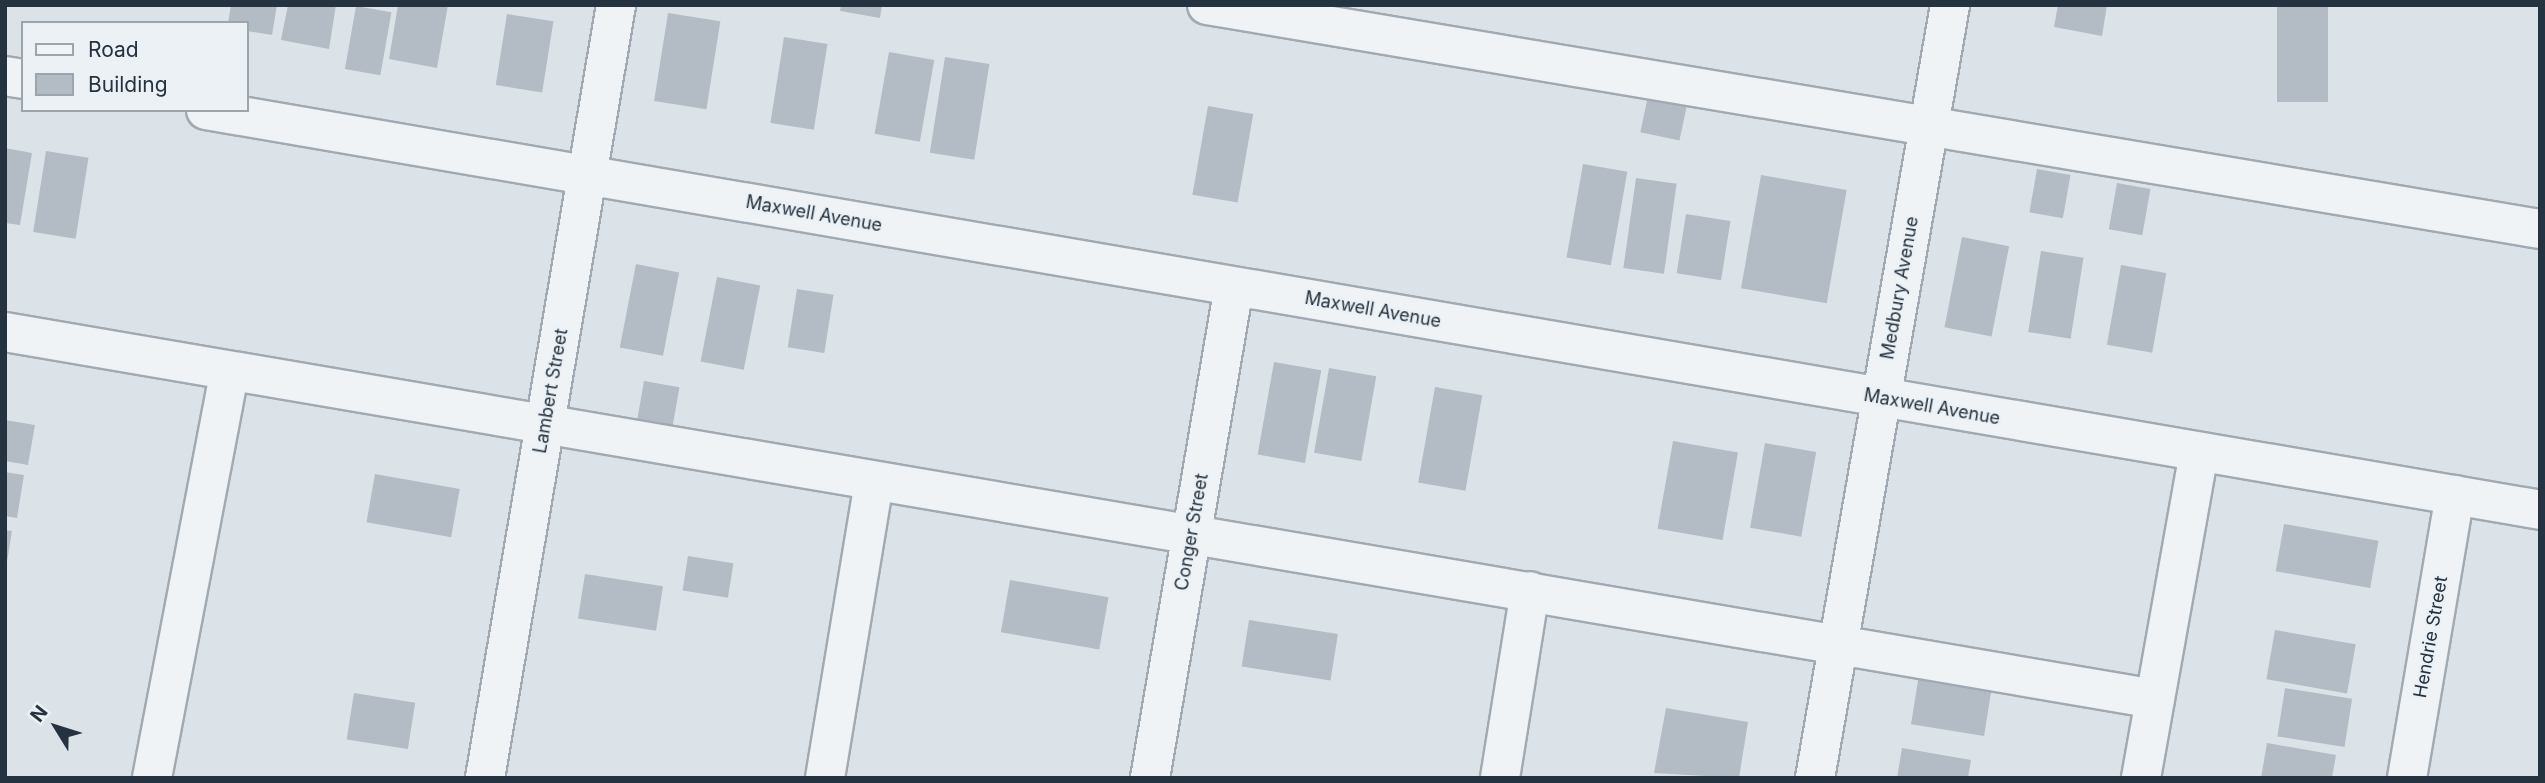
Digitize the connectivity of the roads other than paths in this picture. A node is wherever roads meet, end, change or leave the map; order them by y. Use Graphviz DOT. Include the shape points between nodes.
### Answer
graph roads {
  1 [pos="616,5"];
  2 [pos="1207,5"];
  3 [pos="1950,5"];
  4 [pos="218,112"];
  5 [pos="1928,125"];
  6 [pos="587,175"];
  7 [pos="2540,229"];
  8 [pos="1234,286"];
  9 [pos="5,332"];
  10 [pos="230,371"];
  11 [pos="1881,398"];
  12 [pos="545,427"];
  13 [pos="2199,452"];
  14 [pos="874,482"];
  15 [pos="2455,495"];
  16 [pos="2540,510"];
  17 [pos="1192,535"];
  18 [pos="1530,591"];
  19 [pos="1838,645"];
  20 [pos="2155,699"];
  21 [pos="152,778"];
  22 [pos="485,778"];
  23 [pos="825,778"];
  24 [pos="1150,778"];
  25 [pos="1500,778"];
  26 [pos="1815,778"];
  27 [pos="2141,778"];
  28 [pos="2407,778"];
  1 -- 6 [label="street, Lambert Street"];
  2 -- 5 [label="street"];
  3 -- 5 [label="street, Medbury Avenue"];
  4 -- 6 [label="street, Maxwell Avenue"];
  5 -- 7 [label="street"];
  5 -- 11 [label="street, Medbury Avenue"];
  6 -- 8 [label="street, Maxwell Avenue"];
  6 -- 12 [label="street, Lambert Street"];
  8 -- 11 [label="street, Maxwell Avenue"];
  8 -- 17 [label="street, Conger Street"];
  9 -- 10 [label="street"];
  10 -- 12 [label="street"];
  10 -- 21 [label="street"];
  11 -- 13 [label="street, Maxwell Avenue"];
  11 -- 19 [label="street, Medbury Avenue"];
  12 -- 14 [label="street"];
  12 -- 22 [label="street, Lambert Street"];
  13 -- 15 [label="street, Maxwell Avenue"];
  13 -- 20 [label="street"];
  14 -- 17 [label="street"];
  14 -- 23 [label="street"];
  15 -- 16 [label="street, Maxwell Avenue"];
  15 -- 28 [label="street, Hendrie Street"];
  17 -- 18 [label="street"];
  17 -- 24 [label="street, Conger Street"];
  18 -- 19 [label="street"];
  18 -- 25 [label="street"];
  19 -- 20 [label="street"];
  19 -- 26 [label="street, Medbury Avenue"];
  20 -- 27 [label="street"];
}
